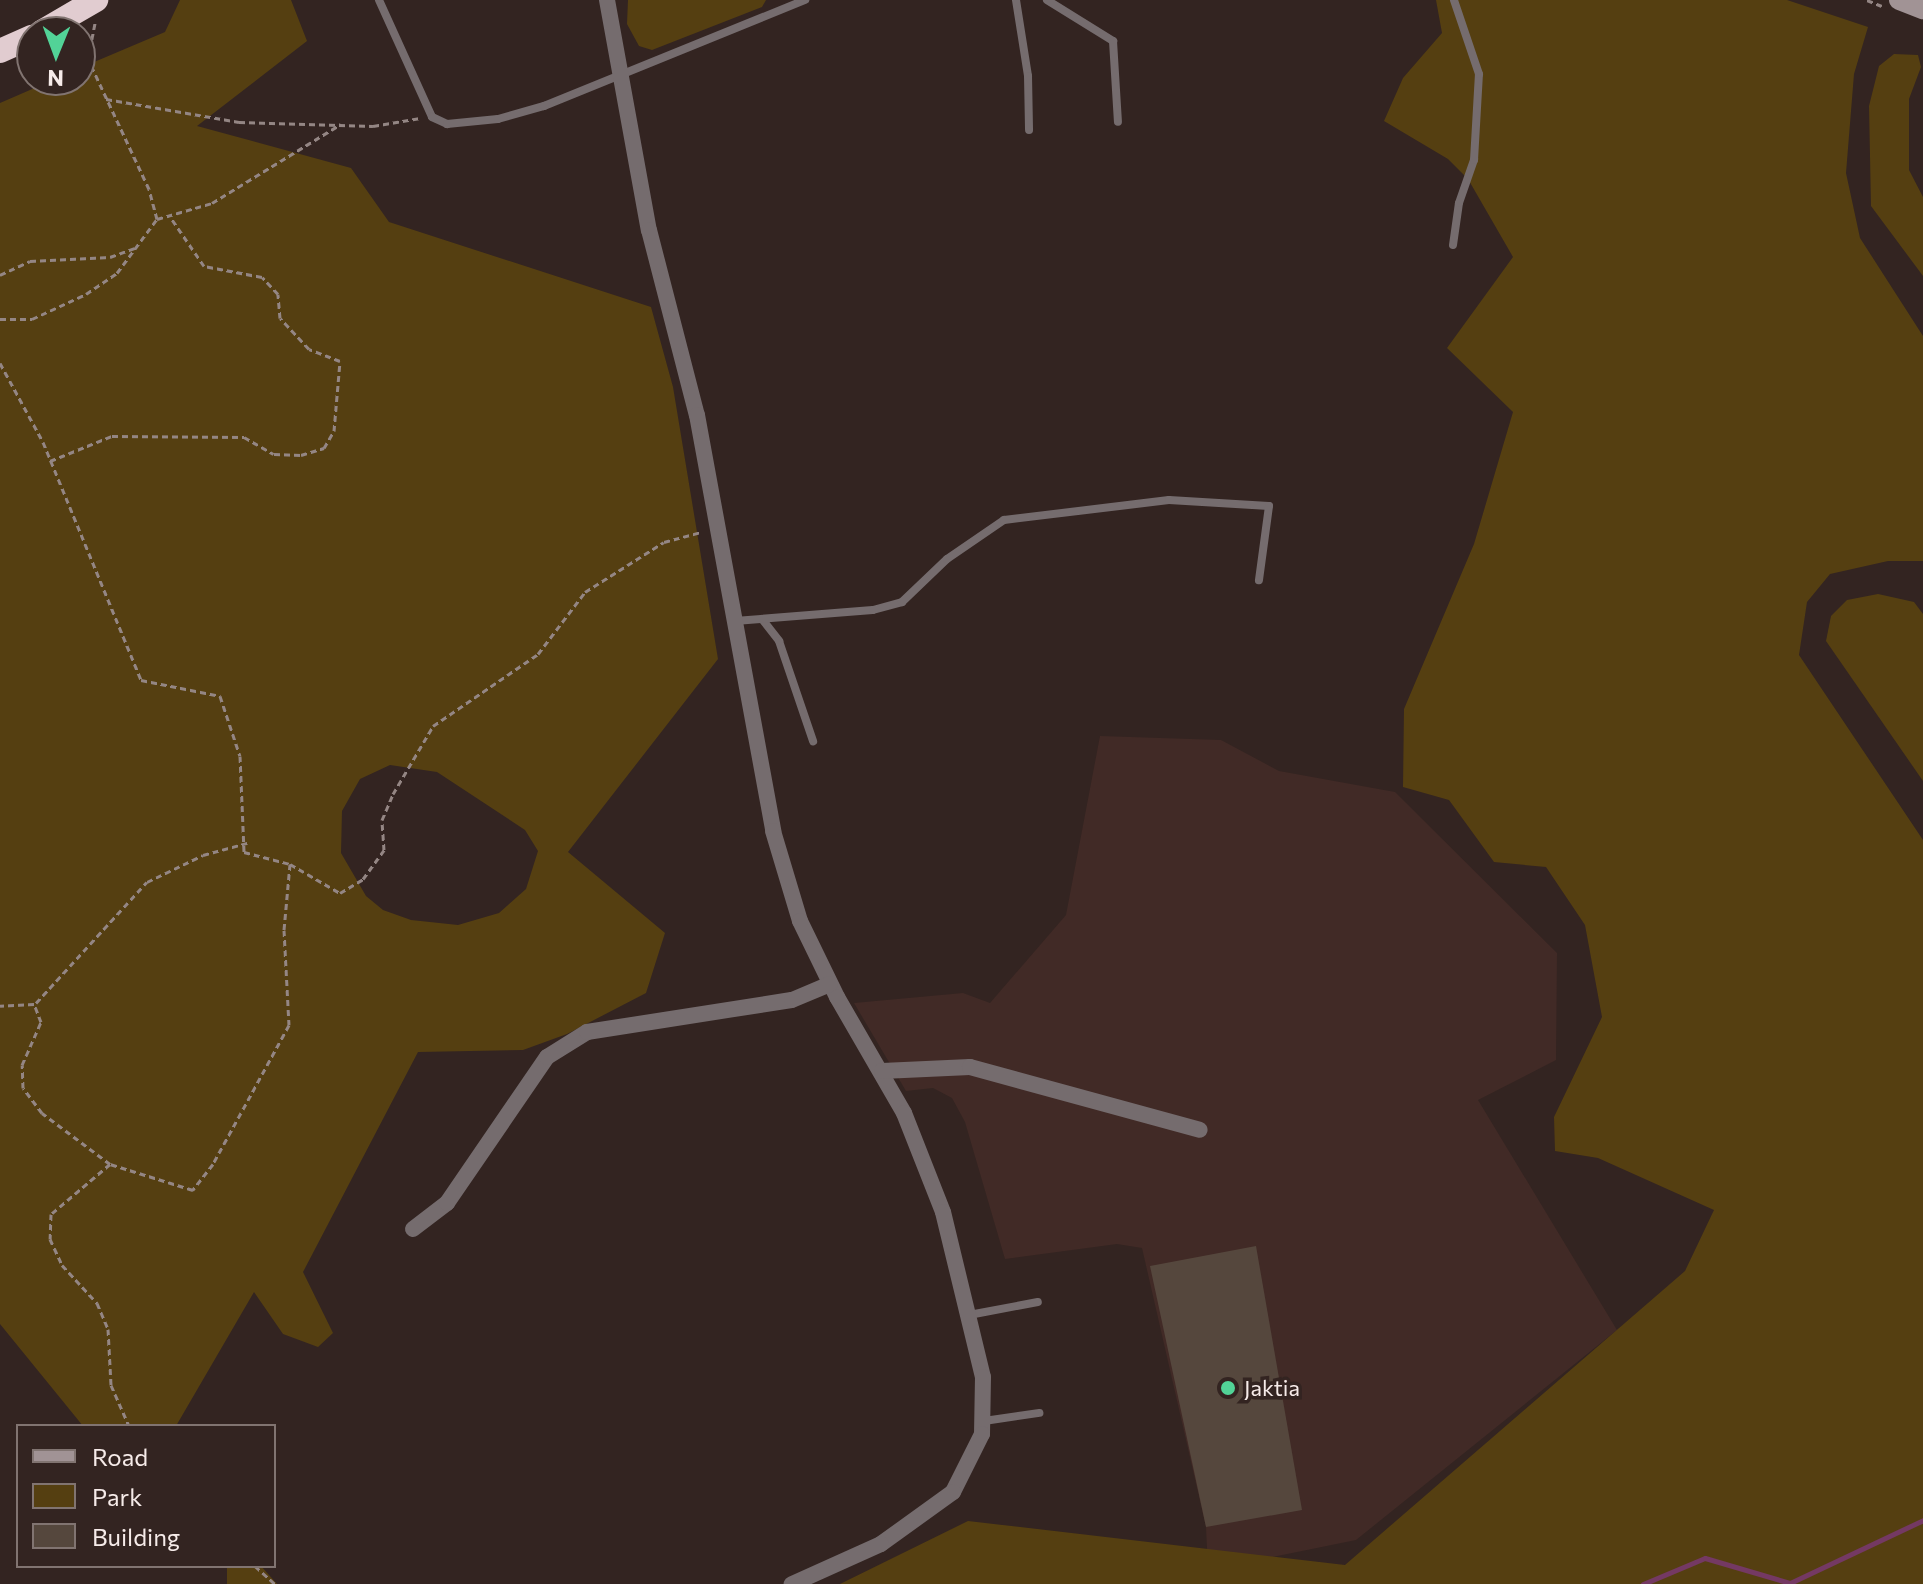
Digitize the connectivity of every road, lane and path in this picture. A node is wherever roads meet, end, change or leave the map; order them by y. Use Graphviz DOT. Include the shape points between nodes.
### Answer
graph roads {
  1 [pos="379,0"];
  2 [pos="607,0"];
  3 [pos="805,0"];
  4 [pos="1016,0"];
  5 [pos="1047,0"];
  6 [pos="1454,0"];
  7 [pos="1899,0"];
  8 [pos="96,7"];
  9 [pos="1923,9"];
  10 [pos="76,16"];
  11 [pos="618,80"];
  12 [pos="104,99"];
  13 [pos="432,117"];
  14 [pos="1118,122"];
  15 [pos="341,124"];
  16 [pos="1029,130"];
  17 [pos="169,215"];
  18 [pos="157,219"];
  19 [pos="1453,245"];
  20 [pos="140,246"];
  21 [pos="0,275"];
  22 [pos="0,319"];
  23 [pos="0,363"];
  24 [pos="50,461"];
  25 [pos="718,526"];
  26 [pos="1259,580"];
  27 [pos="762,619"];
  28 [pos="734,621"];
  29 [pos="813,741"];
  30 [pos="247,843"];
  31 [pos="290,864"];
  32 [pos="830,984"];
  33 [pos="34,1004"];
  34 [pos="0,1006"];
  35 [pos="882,1071"];
  36 [pos="1200,1130"];
  37 [pos="110,1164"];
  38 [pos="413,1229"];
  39 [pos="1038,1302"];
  40 [pos="969,1315"];
  41 [pos="1039,1413"];
  42 [pos="984,1421"];
  43 [pos="128,1424"];
  44 [pos="257,1568"];
  45 [pos="275,1584"];
  46 [pos="792,1584"];
  1 -- 13 [label="lane"];
  2 -- 11 [label="street"];
  3 -- 11 [label="lane"];
  4 -- 16 [label="lane" via="1028,76"];
  5 -- 14 [label="lane" via="1113,41"];
  6 -- 19 [label="lane" via="1479,74 1474,160 1459,203"];
  7 -- 9 [label="street"];
  8 -- 10 [label="highway"];
  8 -- 12 [label="path" via="88,59"];
  11 -- 13 [label="lane" via="498,119 447,124"];
  11 -- 25 [label="street"];
  12 -- 15 [label="path" via="239,122"];
  12 -- 18 [label="path" via="149,189"];
  13 -- 15 [label="path" via="373,126"];
  15 -- 17 [label="path" via="212,203"];
  17 -- 18 [label="path"];
  17 -- 24 [label="path" via="204,266 262,277 278,294 280,318 309,349 340,361 334,431 324,448 301,455 274,454 244,437 112,436"];
  18 -- 20 [label="path"];
  20 -- 21 [label="path" via="110,257 30,261"];
  20 -- 22 [label="path" via="117,273 86,294 32,319"];
  23 -- 24 [label="path"];
  24 -- 30 [label="path" via="141,680 220,696 240,756"];
  25 -- 28 [label="street"];
  25 -- 31 [label="path" via="664,542 585,592 538,654 433,726 393,794 382,820 384,850 363,879 340,893"];
  26 -- 27 [label="lane" via="1269,506 1169,500 1004,520 947,559 902,602 873,610"];
  27 -- 28 [label="lane"];
  27 -- 29 [label="lane" via="779,641"];
  28 -- 32 [label="street" via="773,831 800,921"];
  30 -- 31 [label="path" via="244,852"];
  30 -- 33 [label="path" via="203,855 147,882"];
  31 -- 37 [label="path" via="284,930 289,1025 213,1164 193,1190"];
  32 -- 35 [label="street"];
  32 -- 38 [label="street" via="792,1000 587,1032 547,1057 447,1203"];
  33 -- 34 [label="path"];
  33 -- 37 [label="path" via="41,1022 22,1065 23,1088 42,1113"];
  35 -- 36 [label="street" via="970,1067"];
  35 -- 40 [label="street" via="943,1212"];
  37 -- 43 [label="path" via="51,1214 50,1239 62,1265 97,1303 108,1329 111,1385"];
  39 -- 40 [label="lane"];
  40 -- 42 [label="street" via="983,1377"];
  41 -- 42 [label="lane"];
  42 -- 46 [label="street" via="970,1467 953,1492 924,1518"];
  44 -- 45 [label="path"];
}
